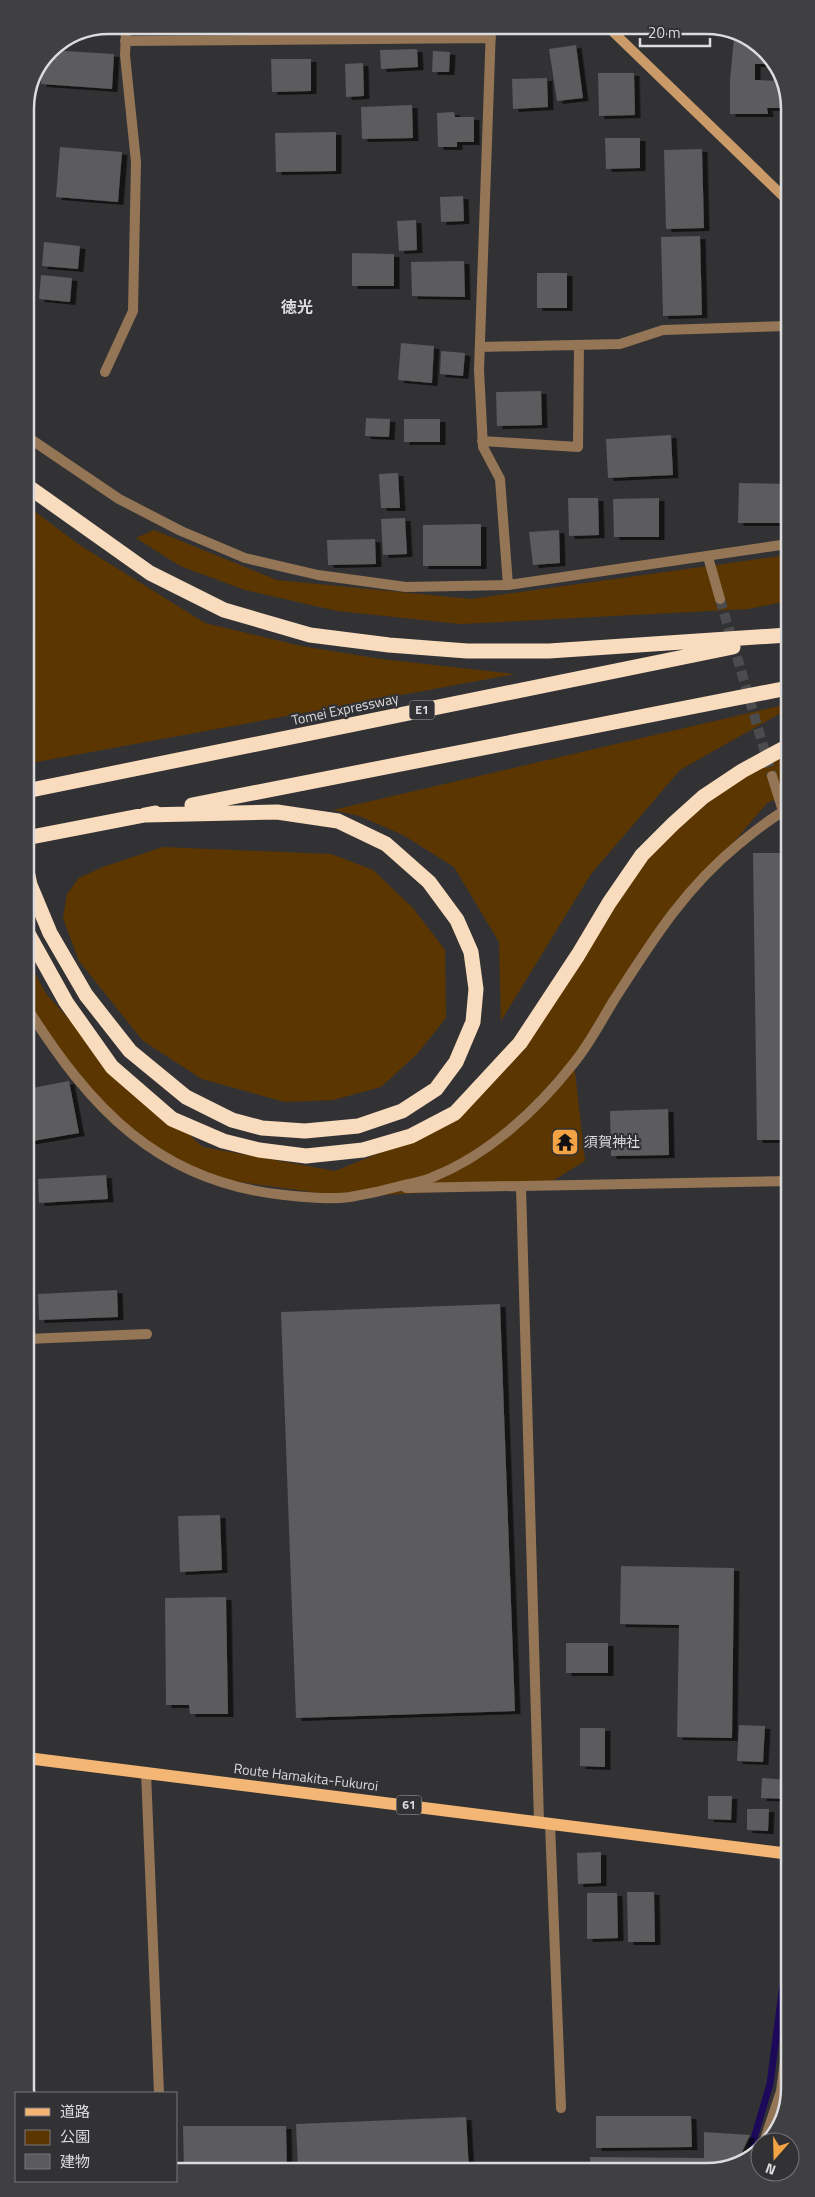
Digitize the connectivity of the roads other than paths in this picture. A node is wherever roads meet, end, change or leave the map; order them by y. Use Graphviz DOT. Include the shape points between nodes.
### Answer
graph roads {
  1 [pos="308,34"];
  2 [pos="491,34"];
  3 [pos="615,34"];
  4 [pos="126,36"];
  5 [pos="781,194"];
  6 [pos="781,326"];
  7 [pos="578,345"];
  8 [pos="480,347"];
  9 [pos="105,372"];
  10 [pos="482,440"];
  11 [pos="34,441"];
  12 [pos="34,491"];
  13 [pos="781,545"];
  14 [pos="708,557"];
  15 [pos="508,585"];
  16 [pos="720,599"];
  17 [pos="781,636"];
  18 [pos="781,637"];
  19 [pos="781,689"];
  20 [pos="781,750"];
  21 [pos="772,776"];
  22 [pos="34,789"];
  23 [pos="781,798"];
  24 [pos="781,812"];
  25 [pos="145,815"];
  26 [pos="34,836"];
  27 [pos="34,895"];
  28 [pos="34,944"];
  29 [pos="34,1018"];
  30 [pos="781,1181"];
  31 [pos="395,1187"];
  32 [pos="522,1187"];
  33 [pos="147,1334"];
  34 [pos="34,1339"];
  35 [pos="34,1759"];
  36 [pos="146,1772"];
  37 [pos="545,1823"];
  38 [pos="781,1853"];
  39 [pos="781,2091"];
  40 [pos="159,2092"];
  41 [pos="561,2108"];
  42 [pos="767,2132"];
  1 -- 4 [label="street"];
  2 -- 8 [label="street"];
  3 -- 5 [label="street"];
  4 -- 9 [label="street" via="125,56 136,162 133,311"];
  6 -- 7 [label="street" via="663,330 620,344"];
  7 -- 8 [label="street"];
  7 -- 10 [label="street" via="578,447"];
  8 -- 10 [label="street"];
  10 -- 15 [label="street" via="500,479"];
  11 -- 15 [label="street" via="119,498 181,531 245,558 318,575 406,587"];
  12 -- 17 [label="highway" via="150,573 224,610 310,635 467,651 550,651"];
  13 -- 14 [label="street"];
  14 -- 15 [label="street"];
  14 -- 16 [label="street"];
  18 -- 22 [label="highway, Tomei Expressway / E1"];
  19 -- 25 [label="highway"];
  20 -- 28 [label="highway" via="703,797 642,855 520,1043 455,1112 411,1136 363,1150 306,1156 259,1150 223,1140 172,1119 112,1067 66,1002"];
  21 -- 23 [label="street"];
  24 -- 31 [label="street" via="722,858 685,895 574,1063 541,1100 498,1139 463,1163 432,1178"];
  25 -- 26 [label="highway"];
  25 -- 27 [label="highway" via="277,812 338,821 386,844 429,882 458,920 472,952 476,989 473,1022 456,1062 436,1090 402,1110 358,1126 305,1131 262,1128 232,1120 186,1097 130,1051 86,995 50,933"];
  29 -- 31 [label="street" via="62,1062 100,1106 144,1145 193,1172 256,1192 301,1196 348,1197"];
  30 -- 32 [label="street"];
  31 -- 32 [label="street"];
  32 -- 37 [label="street"];
  33 -- 34 [label="street"];
  35 -- 36 [label="main road, Route Hamakita-Fukuroi / 61"];
  36 -- 37 [label="main road, Route Hamakita-Fukuroi / 61"];
  36 -- 40 [label="street"];
  37 -- 38 [label="main road, Route Hamakita-Fukuroi / 61"];
  37 -- 41 [label="street"];
  39 -- 42 [label="street"];
}
